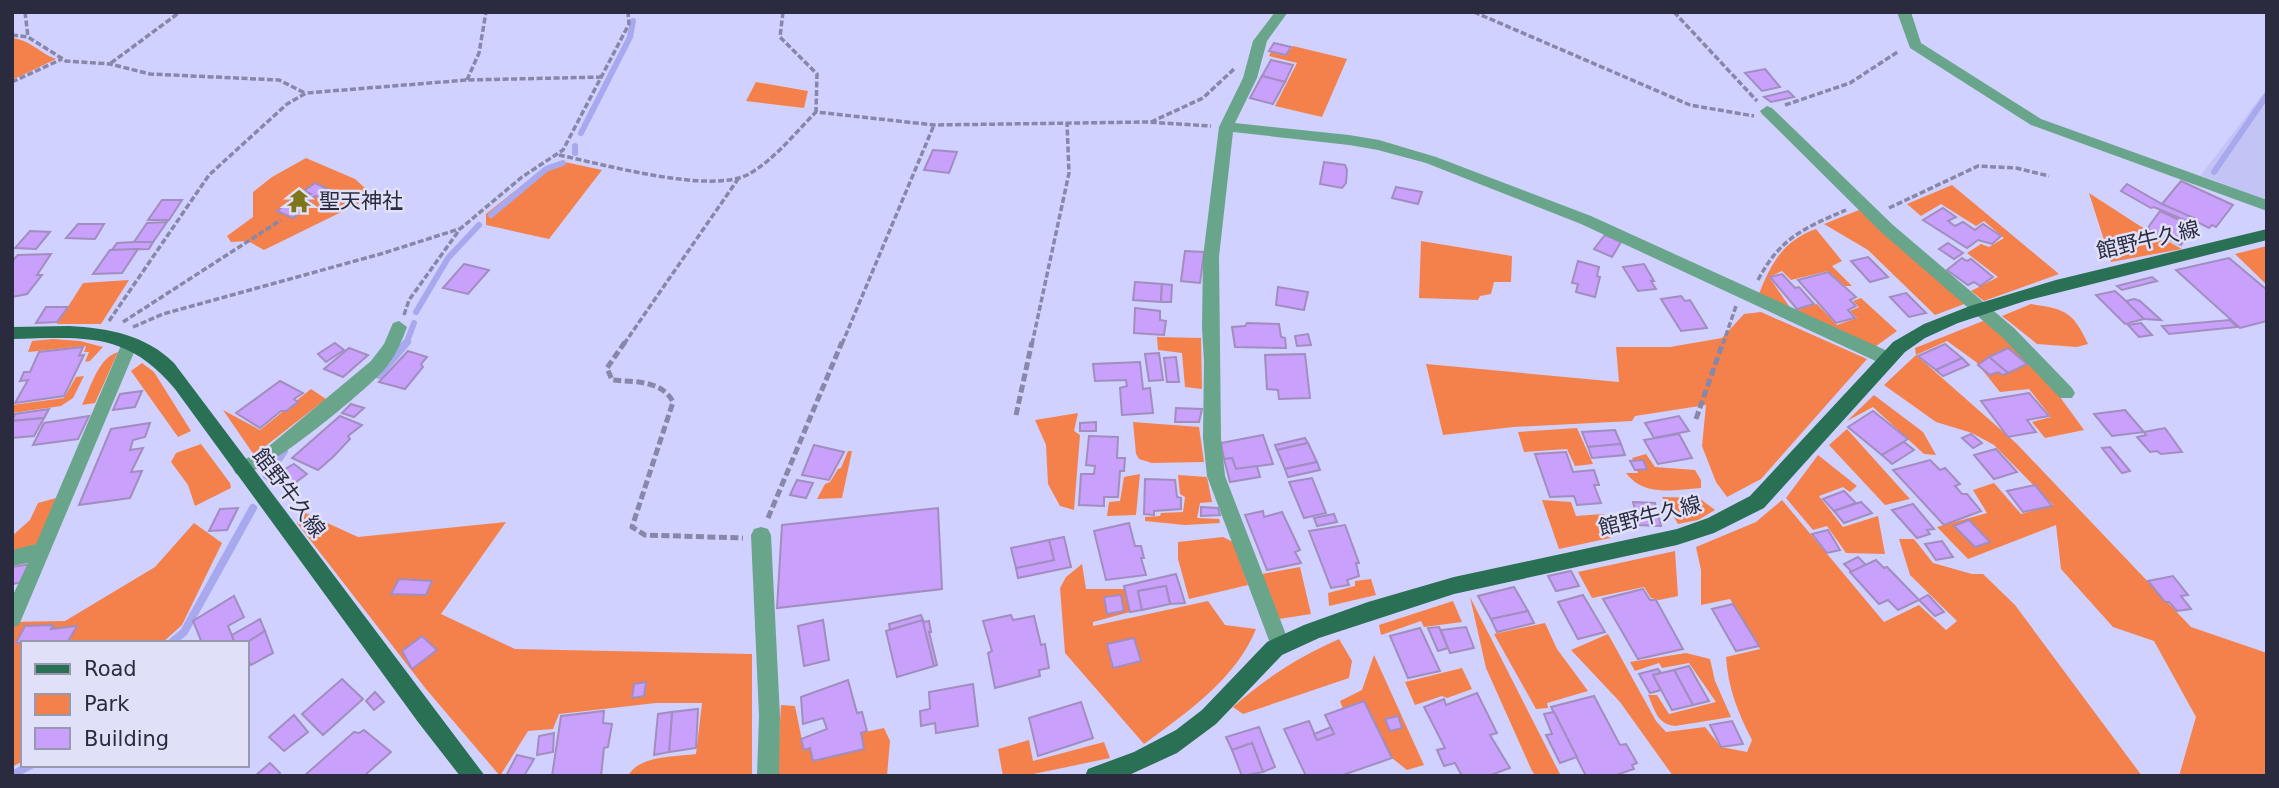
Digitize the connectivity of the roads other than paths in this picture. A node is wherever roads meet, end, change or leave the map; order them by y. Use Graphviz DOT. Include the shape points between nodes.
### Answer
graph roads {
  1 [pos="1282,12"];
  2 [pos="1903,12"];
  3 [pos="1769,113"];
  4 [pos="1226,127"];
  5 [pos="2267,206"];
  6 [pos="2267,234"];
  7 [pos="1982,309"];
  8 [pos="400,327"];
  9 [pos="12,333"];
  10 [pos="130,343"];
  11 [pos="1888,359"];
  12 [pos="2066,393"];
  13 [pos="242,469"];
  14 [pos="761,536"];
  15 [pos="43,551"];
  16 [pos="12,558"];
  17 [pos="12,619"];
  18 [pos="1280,645"];
  19 [pos="474,776"];
  20 [pos="768,776"];
  21 [pos="1097,776"];
  1 -- 4 [label="street" via="1260,41 1250,78"];
  2 -- 5 [label="street" via="1915,45 2036,122"];
  3 -- 7 [label="street" via="1866,210"];
  4 -- 11 [label="street" via="1349,140 1430,160 1586,220"];
  4 -- 18 [label="street" via="1211,257 1212,457"];
  6 -- 7 [label="main road, 館野牛久線" via="2039,289"];
  7 -- 11 [label="main road, 館野牛久線" via="1912,337"];
  7 -- 12 [label="street" via="2042,364"];
  8 -- 13 [label="street" via="377,366 274,452"];
  9 -- 10 [label="main road, 館野牛久線" via="105,335"];
  10 -- 13 [label="main road, 館野牛久線" via="159,359"];
  10 -- 15 [label="street"];
  11 -- 18 [label="main road, 館野牛久線" via="1757,502 1727,519 1648,543 1513,571 1372,608"];
  13 -- 19 [label="main road, 館野牛久線"];
  14 -- 20 [label="street"];
  15 -- 16 [label="street"];
  15 -- 17 [label="street"];
  18 -- 21 [label="main road, 館野牛久線" via="1186,735 1141,762"];
}
